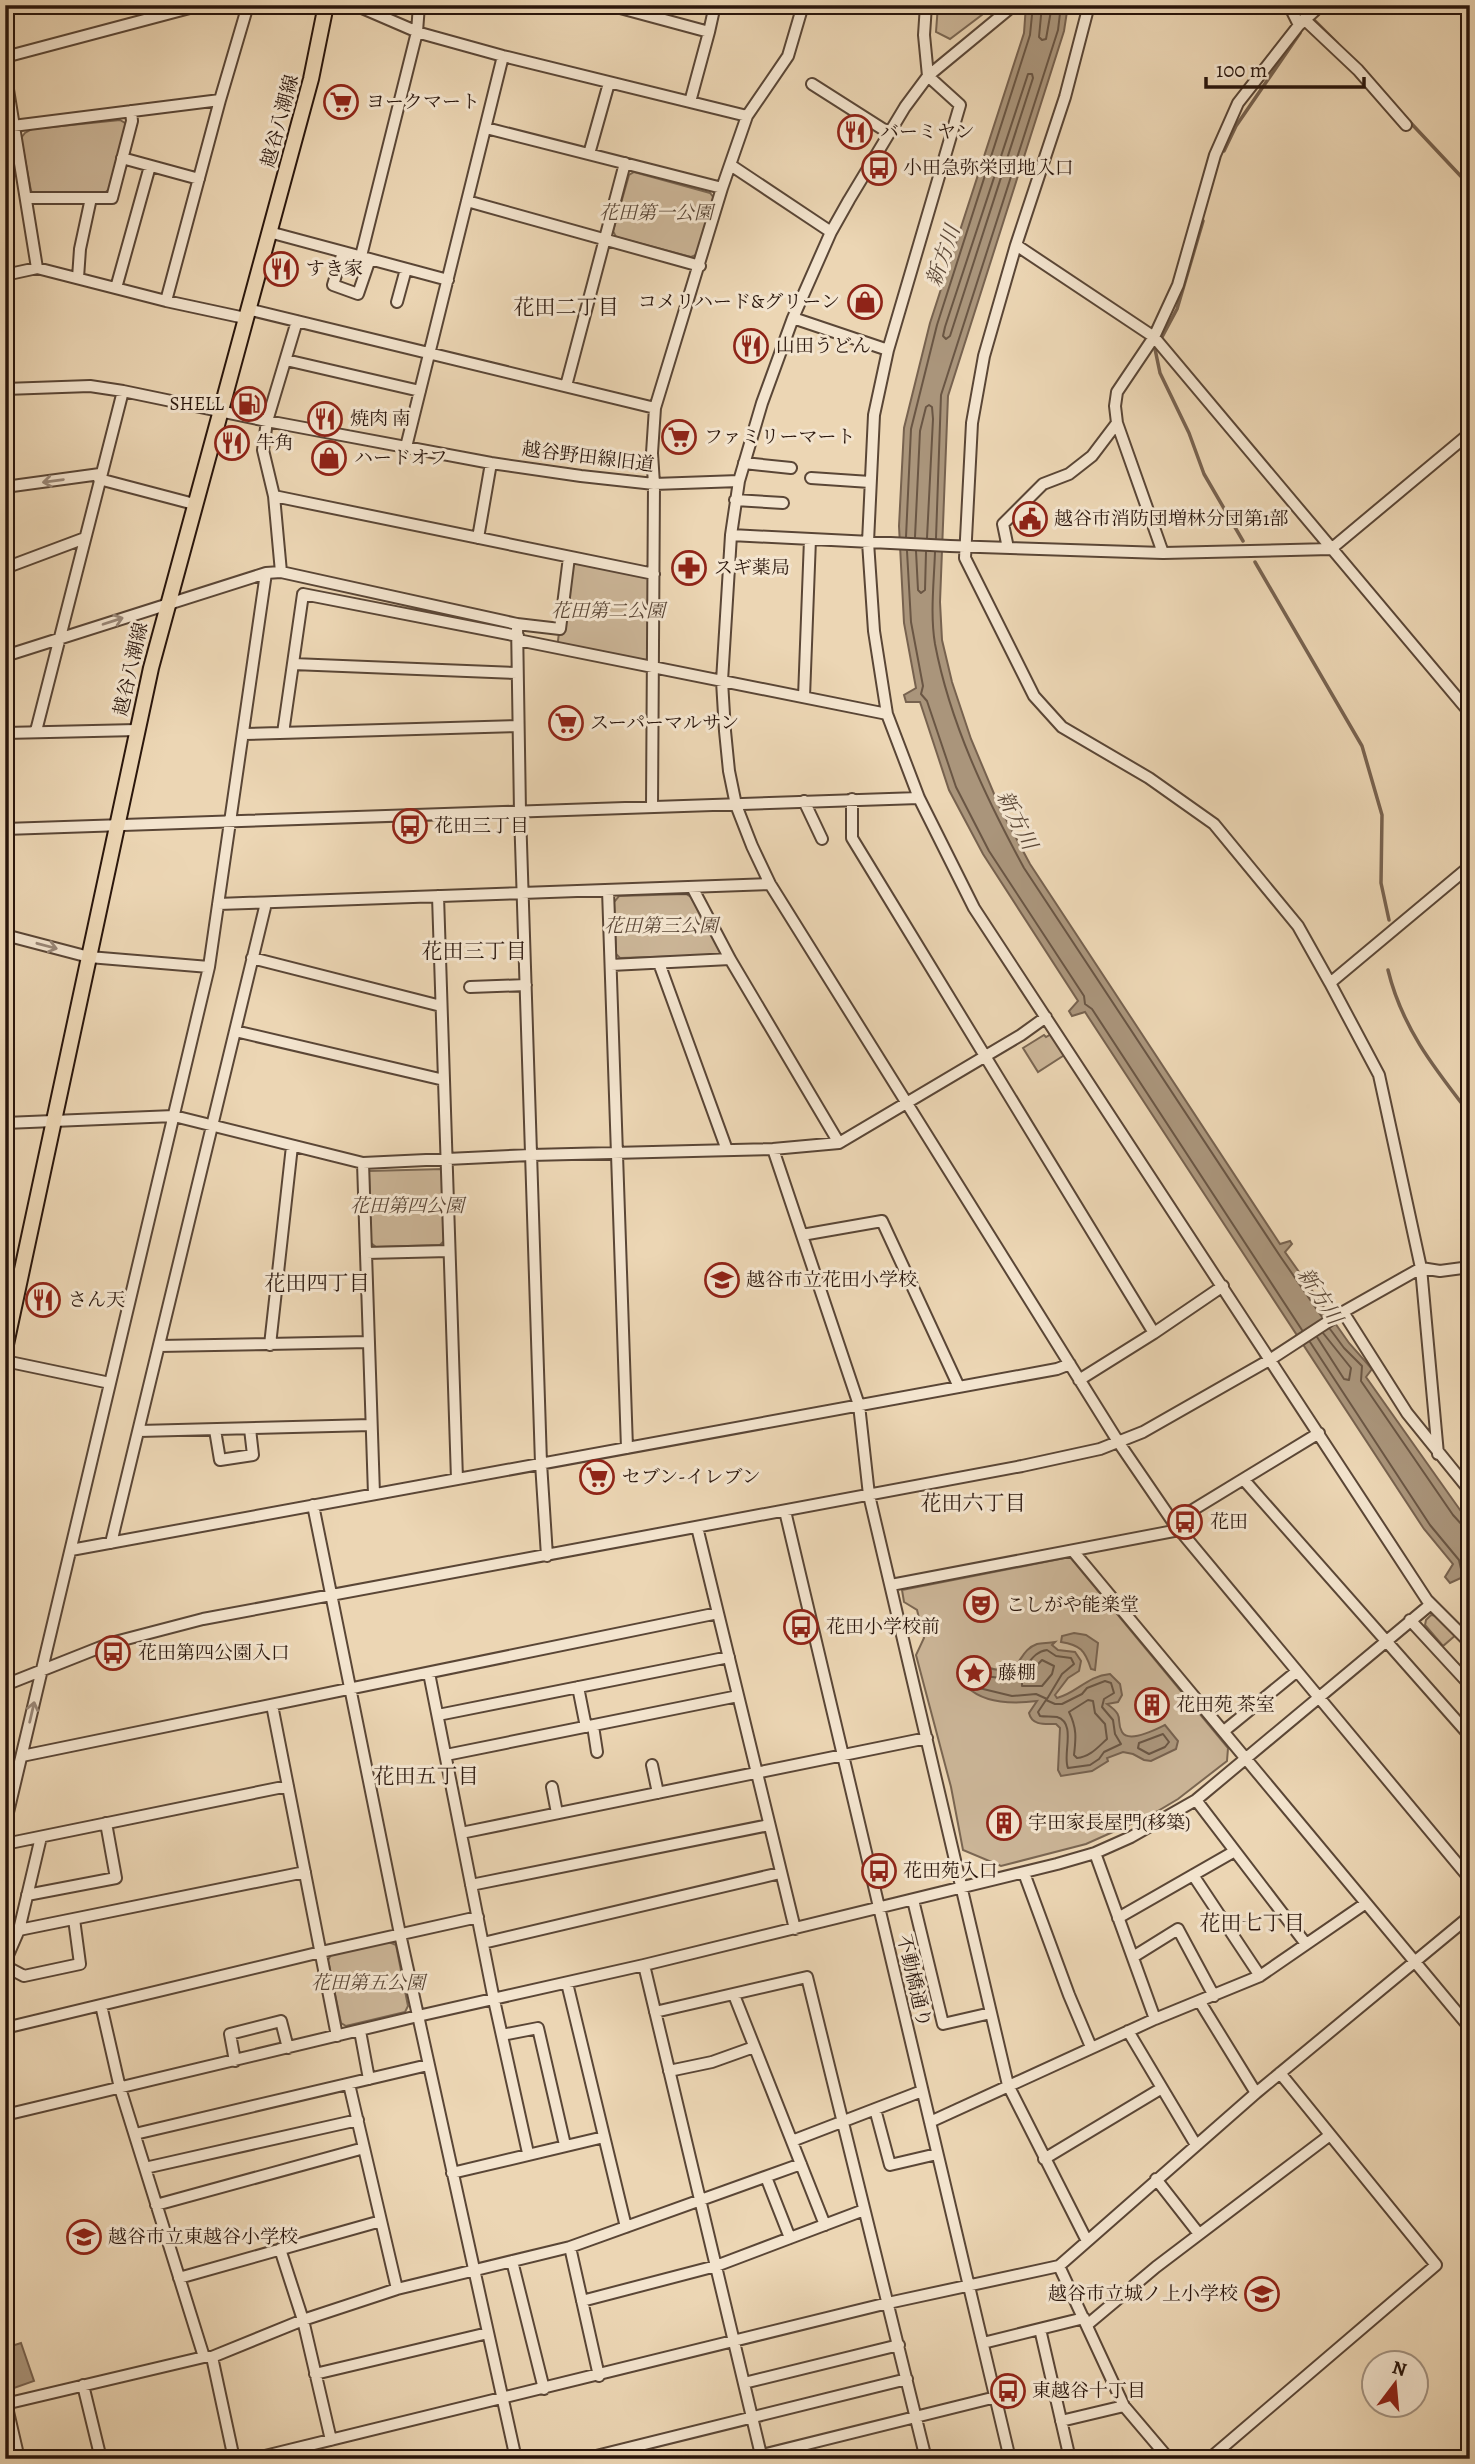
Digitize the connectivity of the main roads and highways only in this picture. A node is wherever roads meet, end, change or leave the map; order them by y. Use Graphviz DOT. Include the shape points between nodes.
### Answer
graph roads {
  1 [pos="326,5"];
  2 [pos="5,1349"];
  1 -- 2 [label="main road, 越谷八潮線" via="311,79 136,730"];
}
